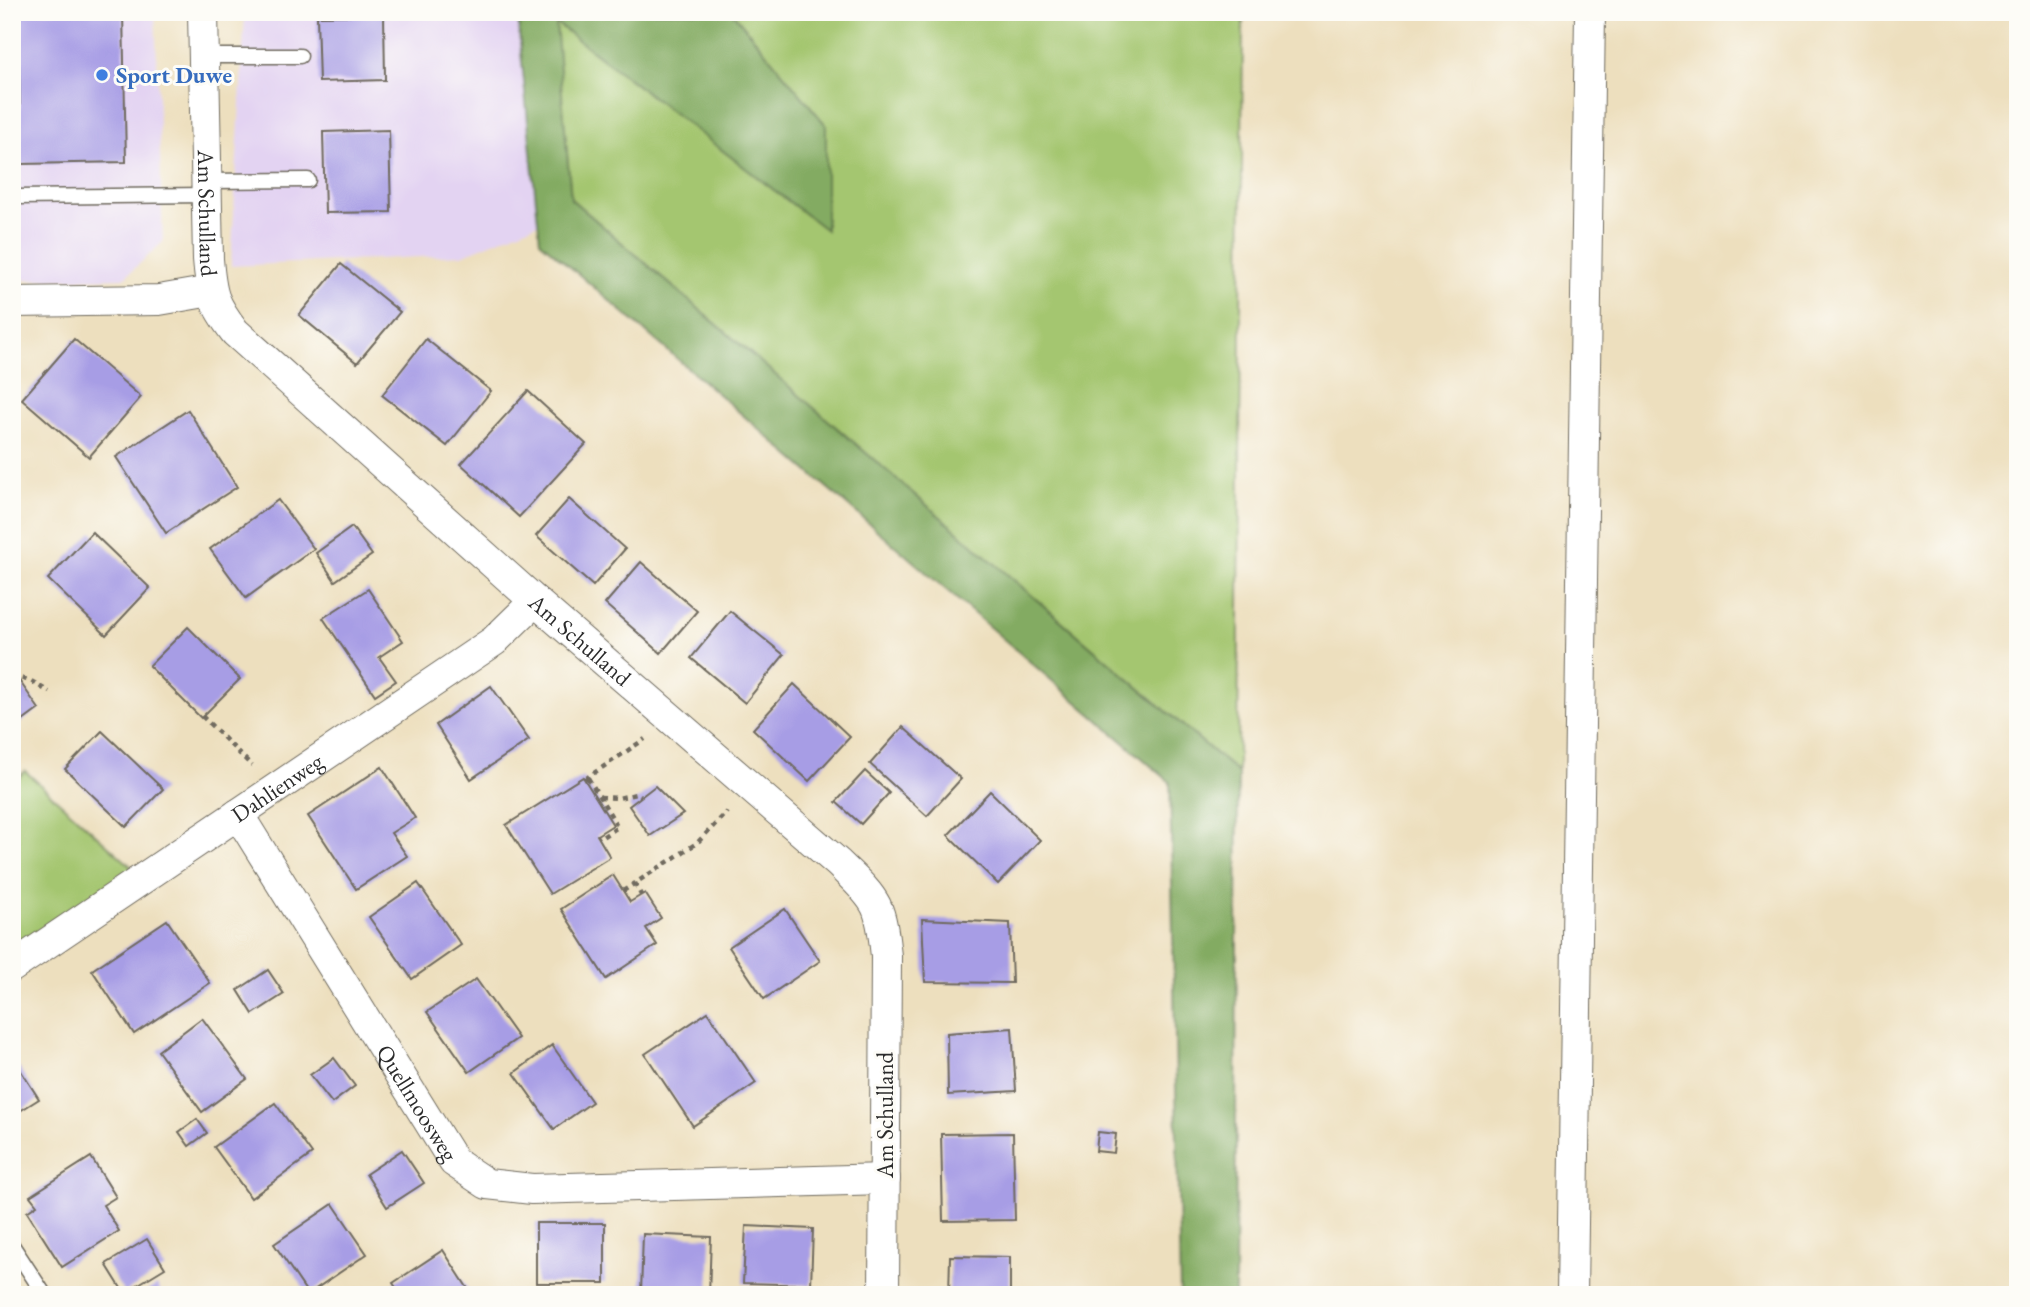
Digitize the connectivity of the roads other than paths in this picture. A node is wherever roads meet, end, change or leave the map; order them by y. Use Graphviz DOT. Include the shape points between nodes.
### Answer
graph roads {
  1 [pos="203,12"];
  2 [pos="1590,12"];
  3 [pos="300,55"];
  4 [pos="204,56"];
  5 [pos="308,180"];
  6 [pos="207,188"];
  7 [pos="16,197"];
  8 [pos="211,291"];
  9 [pos="12,302"];
  10 [pos="536,601"];
  11 [pos="238,814"];
  12 [pos="12,967"];
  13 [pos="885,1179"];
  14 [pos="12,1245"];
  15 [pos="44,1294"];
  16 [pos="884,1295"];
  17 [pos="1572,1295"];
  1 -- 4 [label="street, Am Schulland"];
  2 -- 17 [label="street"];
  3 -- 4 [label="lane"];
  4 -- 6 [label="street, Am Schulland"];
  5 -- 6 [label="lane"];
  6 -- 7 [label="lane"];
  6 -- 8 [label="street, Am Schulland"];
  8 -- 9 [label="street" via="159,300"];
  8 -- 10 [label="street, Am Schulland" via="236,332"];
  10 -- 11 [label="street, Dahlienweg" via="494,640"];
  10 -- 13 [label="street, Am Schulland" via="838,863 875,905 886,956"];
  11 -- 12 [label="street, Dahlienweg"];
  11 -- 13 [label="street, Quellmoosweg" via="454,1162 487,1184 531,1189"];
  13 -- 16 [label="street, Am Schulland"];
  14 -- 15 [label="lane"];
}
